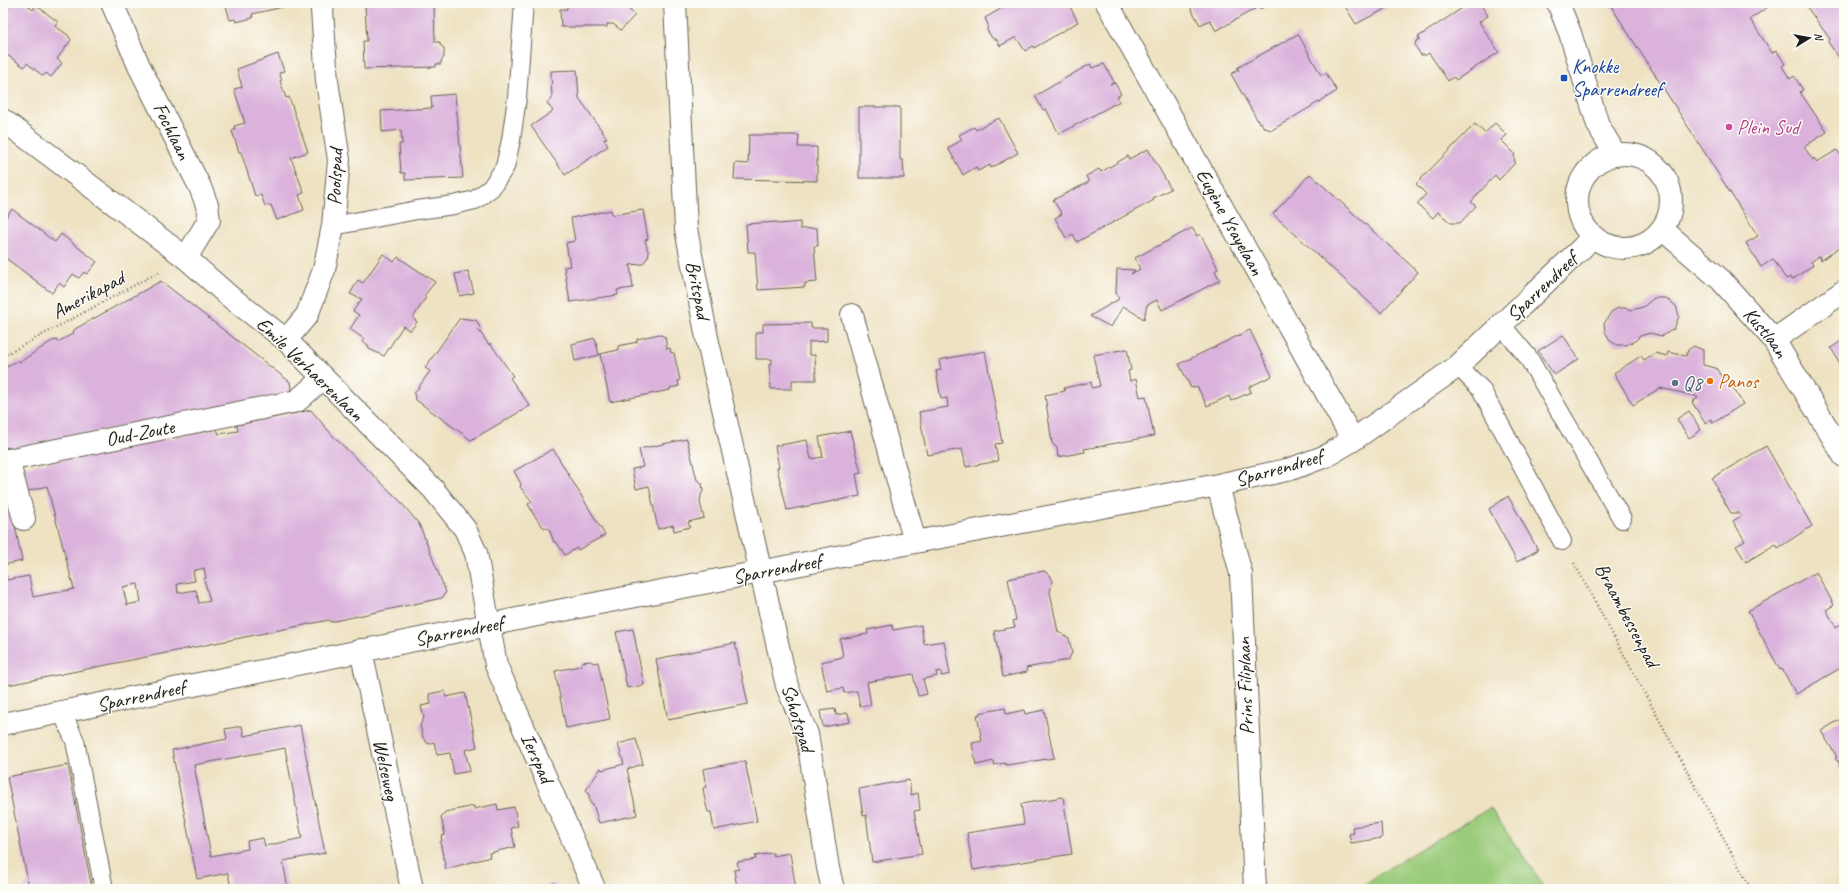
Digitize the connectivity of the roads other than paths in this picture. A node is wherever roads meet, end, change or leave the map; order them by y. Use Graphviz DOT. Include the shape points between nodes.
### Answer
graph roads {
  1 [pos="112,3"];
  2 [pos="324,3"];
  3 [pos="524,3"];
  4 [pos="675,3"];
  5 [pos="1107,3"];
  6 [pos="1558,3"];
  7 [pos="3,120"];
  8 [pos="1615,154"];
  9 [pos="333,226"];
  10 [pos="1662,229"];
  11 [pos="1592,236"];
  12 [pos="186,258"];
  13 [pos="1844,291"];
  14 [pos="852,315"];
  15 [pos="1502,326"];
  16 [pos="286,340"];
  17 [pos="1774,340"];
  18 [pos="1458,366"];
  19 [pos="323,378"];
  20 [pos="1354,440"];
  21 [pos="1844,456"];
  22 [pos="1218,485"];
  23 [pos="24,519"];
  24 [pos="1622,519"];
  25 [pos="1562,541"];
  26 [pos="915,542"];
  27 [pos="761,572"];
  28 [pos="489,625"];
  29 [pos="361,650"];
  30 [pos="62,712"];
  31 [pos="3,724"];
  32 [pos="594,888"];
  33 [pos="104,889"];
  34 [pos="412,889"];
  35 [pos="833,889"];
  36 [pos="1255,889"];
  1 -- 12 [label="street, Fochlaan" via="139,66 200,187 206,205 209,220"];
  2 -- 9 [label="street, Poolspad" via="322,10 327,81 339,160"];
  3 -- 9 [label="lane" via="517,98 511,140 505,167 491,188 475,200 461,204"];
  4 -- 27 [label="street, Britspad" via="686,229 707,338"];
  5 -- 20 [label="street, Eugène Ysayelaan"];
  6 -- 8 [label="street" via="1570,33 1598,125"];
  7 -- 12 [label="street, Emile Verhaerenlaan"];
  8 -- 10 [label="street" via="1631,154 1646,159 1659,169 1668,183 1671,199 1669,215"];
  8 -- 11 [label="street" via="1600,160 1588,170 1579,184 1576,200 1579,216"];
  9 -- 16 [label="street, Poolspad" via="324,270 307,315"];
  10 -- 11 [label="street" via="1649,241 1632,248 1615,247 1602,243"];
  10 -- 17 [label="street, Kustlaan" via="1721,280"];
  11 -- 15 [label="street, Sparrendreef"];
  12 -- 16 [label="street, Emile Verhaerenlaan" via="229,296"];
  13 -- 17 [label="street"];
  14 -- 26 [label="street"];
  15 -- 18 [label="street, Sparrendreef"];
  15 -- 24 [label="lane" via="1528,357"];
  16 -- 19 [label="street, Emile Verhaerenlaan"];
  17 -- 21 [label="street, Kustlaan"];
  18 -- 20 [label="street, Sparrendreef"];
  18 -- 25 [label="lane" via="1481,389"];
  19 -- 23 [label="street, Oud-Zoute" via="297,402 8,460"];
  19 -- 28 [label="street, Emile Verhaerenlaan" via="433,489 465,529 476,553"];
  20 -- 22 [label="street, Sparrendreef" via="1326,456 1291,469"];
  22 -- 26 [label="street, Sparrendreef"];
  22 -- 36 [label="street, Prins Filiplaan" via="1241,574"];
  26 -- 27 [label="street, Sparrendreef"];
  27 -- 28 [label="street, Sparrendreef"];
  27 -- 35 [label="street, Schotspad" via="787,686 807,734"];
  28 -- 29 [label="street, Sparrendreef"];
  28 -- 32 [label="street, Ierspad" via="496,665"];
  29 -- 30 [label="street, Sparrendreef"];
  29 -- 34 [label="street, Welseweg"];
  30 -- 31 [label="street, Sparrendreef"];
  30 -- 33 [label="lane" via="75,741"];
}
